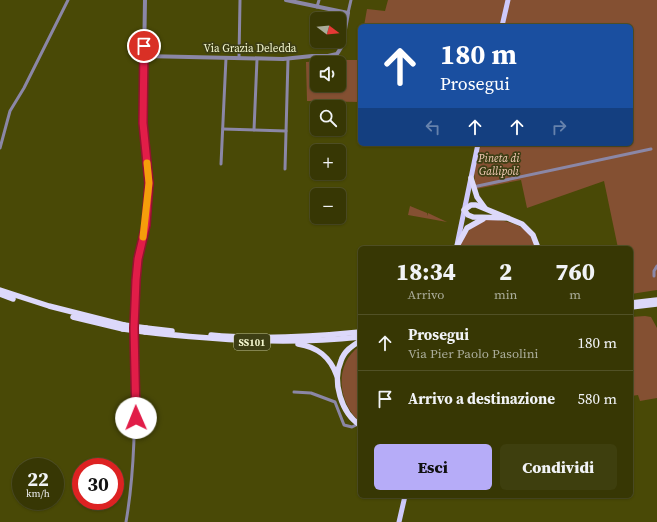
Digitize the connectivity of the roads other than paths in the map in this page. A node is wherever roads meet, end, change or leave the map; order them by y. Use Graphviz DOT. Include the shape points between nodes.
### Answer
graph roads {
  1 [pos="68,0"];
  2 [pos="145,0"];
  3 [pos="240,0"];
  4 [pos="319,0"];
  5 [pos="351,0"];
  6 [pos="508,0"];
  7 [pos="286,1"];
  8 [pos="318,7"];
  9 [pos="348,13"];
  10 [pos="502,24"];
  11 [pos="144,56"];
  12 [pos="226,58"];
  13 [pos="239,58"];
  14 [pos="257,59"];
  15 [pos="288,59"];
  16 [pos="223,129"];
  17 [pos="254,130"];
  18 [pos="286,131"];
  19 [pos="478,146"];
  20 [pos="0,148"];
  21 [pos="651,149"];
  22 [pos="147,163"];
  23 [pos="221,164"];
  24 [pos="285,169"];
  25 [pos="471,178"];
  26 [pos="473,187"];
  27 [pos="464,210"];
  28 [pos="487,210"];
  29 [pos="492,217"];
  30 [pos="508,218"];
  31 [pos="456,246"];
  32 [pos="457,246"];
  33 [pos="536,246"];
  34 [pos="657,266"];
  35 [pos="654,276"];
  36 [pos="0,290"];
  37 [pos="0,294"];
  38 [pos="657,300"];
  39 [pos="633,302"];
  40 [pos="657,304"];
  41 [pos="633,307"];
  42 [pos="123,327"];
  43 [pos="145,330"];
  44 [pos="358,332"];
  45 [pos="358,338"];
  46 [pos="358,342"];
  47 [pos="286,343"];
  48 [pos="338,379"];
  49 [pos="294,392"];
  50 [pos="358,423"];
  51 [pos="358,424"];
  52 [pos="405,498"];
  53 [pos="126,522"];
  54 [pos="399,522"];
  1 -- 20 [label="street" via="10,112"];
  2 -- 11 [label="street"];
  3 -- 13 [label="street"];
  4 -- 8 [label="street"];
  5 -- 9 [label="street"];
  6 -- 10 [label="main road"];
  7 -- 8 [label="street"];
  8 -- 9 [label="street"];
  9 -- 15 [label="street, Via Grazia Deledda" via="342,46 337,54"];
  11 -- 12 [label="street, Via Grazia Deledda"];
  11 -- 22 [label="street" via="143,123"];
  12 -- 13 [label="street, Via Grazia Deledda"];
  12 -- 16 [label="street"];
  13 -- 14 [label="street, Via Grazia Deledda"];
  14 -- 15 [label="street, Via Grazia Deledda"];
  14 -- 17 [label="street"];
  15 -- 18 [label="street"];
  16 -- 17 [label="street"];
  16 -- 23 [label="street"];
  17 -- 18 [label="street"];
  18 -- 24 [label="street"];
  19 -- 25 [label="main road"];
  21 -- 26 [label="street"];
  22 -- 53 [label="street" via="149,183 146,225 137,268 134,328 134,466"];
  25 -- 26 [label="highway"];
  25 -- 27 [label="main road"];
  26 -- 28 [label="highway" via="476,197"];
  27 -- 28 [label="highway" via="472,205"];
  27 -- 29 [label="highway" via="471,216"];
  27 -- 31 [label="main road"];
  28 -- 30 [label="highway"];
  29 -- 30 [label="highway"];
  29 -- 32 [label="highway" via="480,220 467,228"];
  30 -- 33 [label="highway" via="517,221 528,230"];
  34 -- 35 [label="street"];
  36 -- 42 [label="highway, SS101"];
  37 -- 42 [label="highway, SS101" via="48,310"];
  38 -- 39 [label="highway"];
  40 -- 41 [label="highway"];
  42 -- 43 [label="highway, SS101, bridge"];
  43 -- 44 [label="highway, SS101" via="269,338"];
  43 -- 47 [label="highway, SS101" via="226,341"];
  45 -- 47 [label="highway, SS101"];
  46 -- 48 [label="highway" via="351,346 340,361"];
  47 -- 48 [label="highway" via="308,346 321,352 331,362"];
  48 -- 50 [label="highway" via="342,403 351,418"];
  49 -- 51 [label="street" via="311,393 335,402 344,426"];
  52 -- 54 [label="main road"];
}
